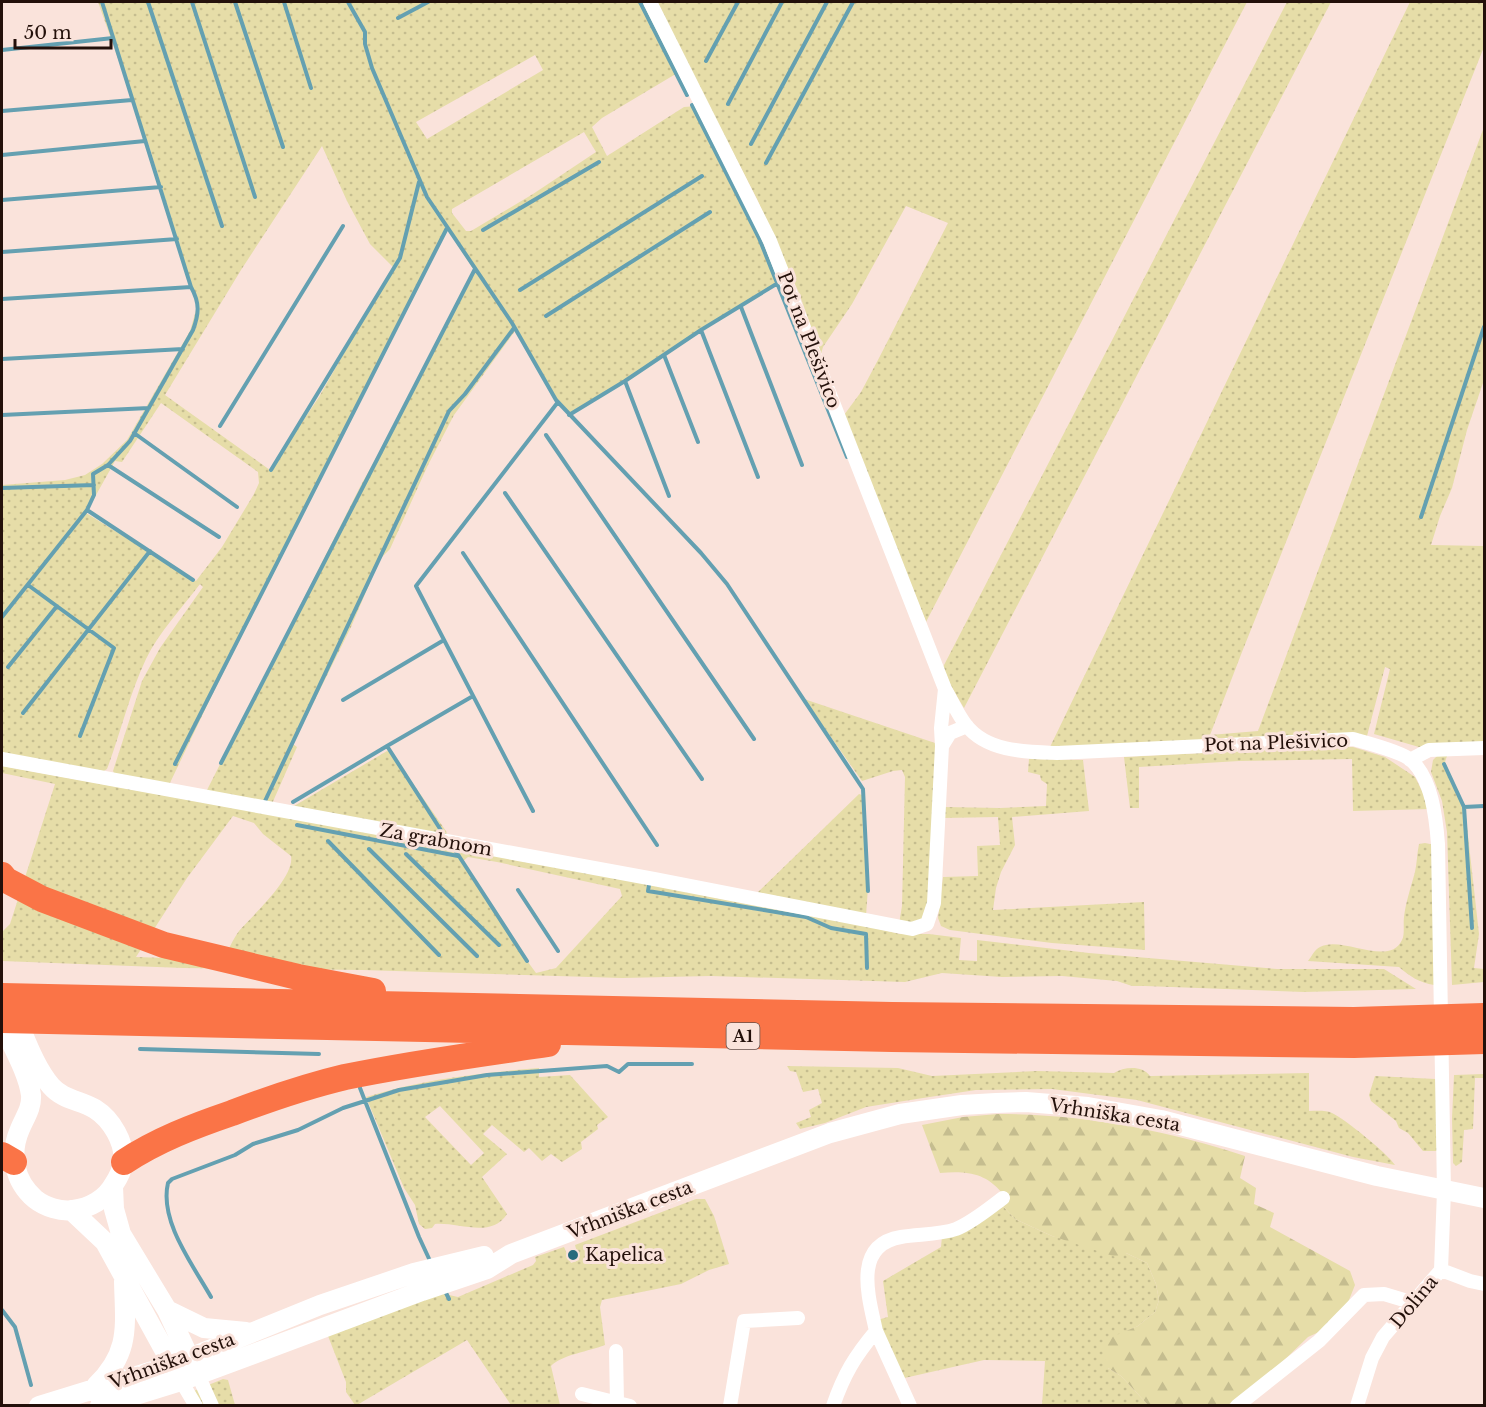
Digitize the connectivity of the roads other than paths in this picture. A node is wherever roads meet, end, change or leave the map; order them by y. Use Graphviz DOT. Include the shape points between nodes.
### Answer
graph roads {
  1 [pos="650,2"];
  2 [pos="945,689"];
  3 [pos="967,726"];
  4 [pos="942,746"];
  5 [pos="1485,748"];
  6 [pos="2,759"];
  7 [pos="1410,760"];
  8 [pos="2,862"];
  9 [pos="2,875"];
  10 [pos="42,899"];
  11 [pos="871,921"];
  12 [pos="2,987"];
  13 [pos="2,996"];
  14 [pos="472,1006"];
  15 [pos="1485,1017"];
  16 [pos="2,1022"];
  17 [pos="627,1034"];
  18 [pos="1485,1041"];
  19 [pos="31,1068"];
  20 [pos="8,1158"];
  21 [pos="124,1162"];
  22 [pos="113,1186"];
  23 [pos="1444,1191"];
  24 [pos="1003,1198"];
  25 [pos="1485,1198"];
  26 [pos="71,1210"];
  27 [pos="1441,1270"];
  28 [pos="124,1275"];
  29 [pos="418,1282"];
  30 [pos="1485,1284"];
  31 [pos="1414,1303"];
  32 [pos="167,1310"];
  33 [pos="798,1318"];
  34 [pos="876,1331"];
  35 [pos="249,1332"];
  36 [pos="616,1351"];
  37 [pos="185,1370"];
  38 [pos="582,1395"];
  39 [pos="97,1397"];
  40 [pos="623,1404"];
  41 [pos="39,1406"];
  42 [pos="196,1406"];
  43 [pos="212,1406"];
  44 [pos="730,1406"];
  45 [pos="833,1406"];
  46 [pos="910,1406"];
  47 [pos="1237,1406"];
  48 [pos="1357,1406"];
  1 -- 2 [label="street, Pot na Plešivico" via="770,241"];
  2 -- 3 [label="street, Pot na Plešivico"];
  2 -- 4 [label="street, Pot na Plešivico"];
  3 -- 4 [label="street" via="950,733"];
  3 -- 7 [label="street, Pot na Plešivico" via="978,736 1017,752 1353,739"];
  4 -- 11 [label="street, Pot na Plešivico" via="934,903 927,924 912,930"];
  5 -- 7 [label="street" via="1429,750"];
  6 -- 11 [label="street, Za grabnom"];
  7 -- 23 [label="street" via="1434,804 1438,844"];
  8 -- 10 [label="highway"];
  9 -- 10 [label="highway"];
  10 -- 14 [label="highway" via="164,945 357,989"];
  12 -- 19 [label="main road"];
  13 -- 14 [label="highway, A1"];
  14 -- 15 [label="highway, A1" via="880,1015 1353,1020"];
  16 -- 17 [label="highway, A1"];
  16 -- 19 [label="main road"];
  17 -- 18 [label="highway, A1" via="1354,1045"];
  17 -- 21 [label="highway" via="442,1059 344,1078 200,1124 145,1147"];
  19 -- 20 [label="main road" via="29,1114"];
  19 -- 21 [label="main road" via="62,1095 94,1108 108,1120 118,1135"];
  20 -- 26 [label="main road" via="27,1192 39,1202 54,1209"];
  21 -- 22 [label="main road"];
  22 -- 26 [label="main road" via="87,1207"];
  22 -- 32 [label="main road" via="121,1234"];
  23 -- 25 [label="main road, Vrhniška cesta"];
  23 -- 27 [label="street, Dolina"];
  23 -- 29 [label="main road, Vrhniška cesta" via="1161,1119 1026,1102 962,1105 900,1114 830,1133 511,1254 483,1257 469,1268"];
  24 -- 34 [label="street" via="955,1229 898,1238 877,1249 866,1279"];
  26 -- 28 [label="main road" via="105,1242"];
  27 -- 30 [label="street"];
  27 -- 31 [label="street, Dolina"];
  28 -- 37 [label="main road"];
  28 -- 39 [label="main road" via="123,1345"];
  29 -- 35 [label="main road, Vrhniška cesta" via="320,1305"];
  29 -- 37 [label="main road, Vrhniška cesta"];
  31 -- 47 [label="street" via="1384,1294 1364,1295 1319,1341"];
  31 -- 48 [label="street, Dolina" via="1383,1337"];
  32 -- 35 [label="main road" via="204,1328"];
  32 -- 37 [label="main road"];
  33 -- 44 [label="street" via="744,1321"];
  34 -- 45 [label="street" via="854,1358"];
  34 -- 46 [label="street"];
  35 -- 37 [label="main road, Vrhniška cesta"];
  36 -- 40 [label="street"];
  37 -- 39 [label="main road, Vrhniška cesta"];
  37 -- 42 [label="street"];
  37 -- 43 [label="street"];
  38 -- 40 [label="street"];
  39 -- 41 [label="main road, Vrhniška cesta"];
}
